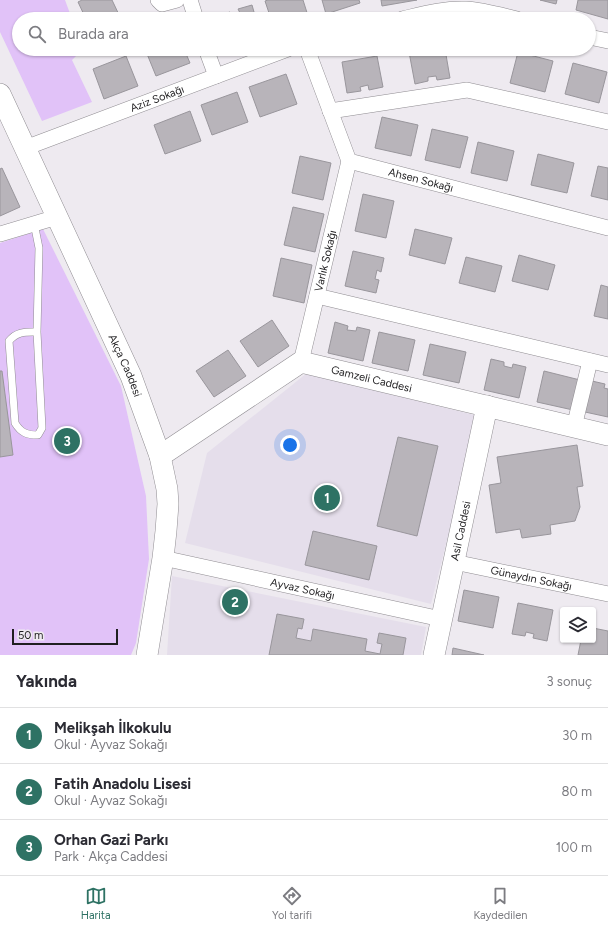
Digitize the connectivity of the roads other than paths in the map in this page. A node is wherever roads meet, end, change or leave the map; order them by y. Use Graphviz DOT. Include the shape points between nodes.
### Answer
graph roads {
  1 [pos="158,0"];
  2 [pos="177,0"];
  3 [pos="190,0"];
  4 [pos="493,6"];
  5 [pos="194,12"];
  6 [pos="437,12"];
  7 [pos="504,12"];
  8 [pos="596,38"];
  9 [pos="608,41"];
  10 [pos="209,56"];
  11 [pos="269,56"];
  12 [pos="310,56"];
  13 [pos="216,76"];
  14 [pos="0,94"];
  15 [pos="330,111"];
  16 [pos="608,122"];
  17 [pos="25,148"];
  18 [pos="349,161"];
  19 [pos="56,217"];
  20 [pos="34,223"];
  21 [pos="608,228"];
  22 [pos="0,234"];
  23 [pos="317,296"];
  24 [pos="37,332"];
  25 [pos="590,361"];
  26 [pos="301,362"];
  27 [pos="608,365"];
  28 [pos="487,406"];
  29 [pos="574,427"];
  30 [pos="608,435"];
  31 [pos="160,456"];
  32 [pos="163,558"];
  33 [pos="454,562"];
  34 [pos="608,594"];
  35 [pos="441,619"];
  36 [pos="147,655"];
  37 [pos="434,655"];
  1 -- 2 [label="street" via="162,4"];
  3 -- 5 [label="street"];
  4 -- 6 [label="street"];
  4 -- 7 [label="street"];
  8 -- 9 [label="street"];
  10 -- 13 [label="street"];
  11 -- 13 [label="street, Aziz Sokağı"];
  12 -- 15 [label="street"];
  13 -- 17 [label="street, Aziz Sokağı"];
  14 -- 17 [label="street, Akça Caddesi"];
  15 -- 16 [label="street" via="467,90"];
  15 -- 18 [label="street"];
  17 -- 19 [label="street, Akça Caddesi"];
  18 -- 21 [label="street, Ahsen Sokağı"];
  18 -- 23 [label="street, Varlık Sokağı"];
  19 -- 20 [label="street"];
  19 -- 31 [label="street, Akça Caddesi" via="131,376"];
  20 -- 22 [label="street"];
  20 -- 24 [label="lane" via="39,248"];
  23 -- 25 [label="street"];
  23 -- 26 [label="street, Varlık Sokağı"];
  24 -- 24 [label="lane" via="42,428 38,435 28,435 20,431 15,423 10,341 20,332"];
  25 -- 27 [label="street"];
  25 -- 29 [label="street"];
  26 -- 28 [label="street, Gamzeli Caddesi"];
  26 -- 31 [label="street"];
  28 -- 29 [label="street, Gamzeli Caddesi"];
  28 -- 33 [label="street, Asil Caddesi"];
  29 -- 30 [label="street, Gamzeli Caddesi"];
  31 -- 32 [label="street, Akça Caddesi" via="166,478 168,504"];
  32 -- 35 [label="street, Ayvaz Sokağı"];
  32 -- 36 [label="street, Akça Caddesi"];
  33 -- 34 [label="street, Günaydın Sokağı"];
  33 -- 35 [label="street, Asil Caddesi"];
  35 -- 37 [label="street, Asil Caddesi"];
}
